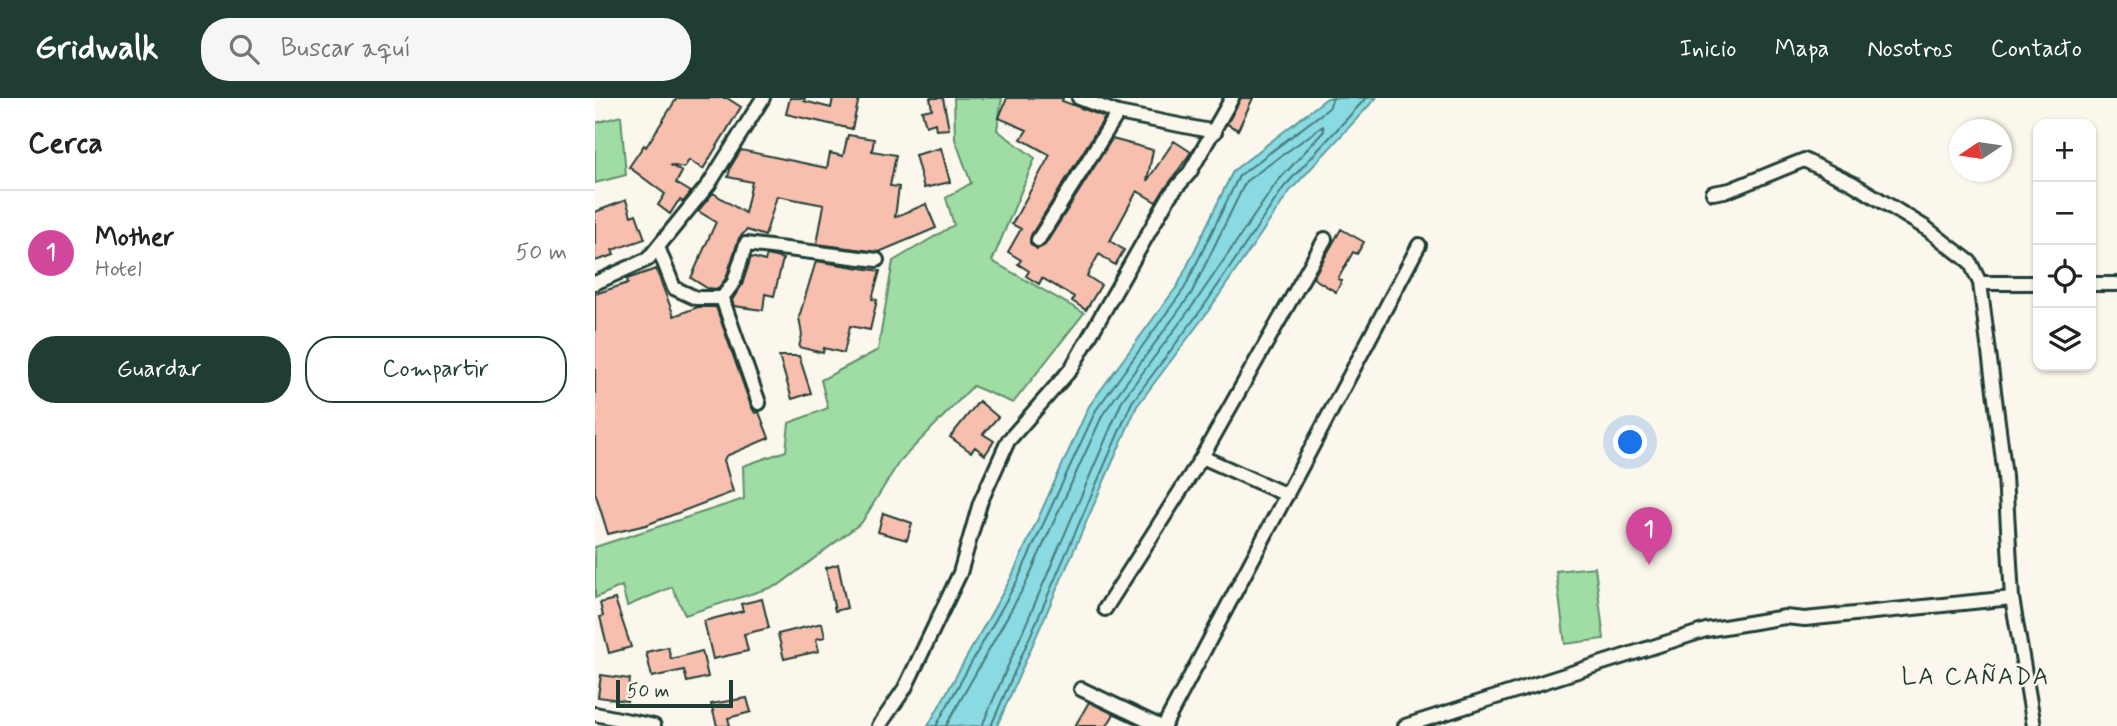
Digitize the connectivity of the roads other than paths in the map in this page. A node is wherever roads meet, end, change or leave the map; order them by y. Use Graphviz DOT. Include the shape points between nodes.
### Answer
graph roads {
  1 [pos="763,98"];
  2 [pos="1079,98"];
  3 [pos="1232,98"];
  4 [pos="1118,113"];
  5 [pos="1215,132"];
  6 [pos="1713,193"];
  7 [pos="1325,239"];
  8 [pos="1038,240"];
  9 [pos="1419,245"];
  10 [pos="658,247"];
  11 [pos="877,260"];
  12 [pos="595,283"];
  13 [pos="1980,283"];
  14 [pos="2033,283"];
  15 [pos="2096,284"];
  16 [pos="2117,284"];
  17 [pos="722,298"];
  18 [pos="759,403"];
  19 [pos="1202,457"];
  20 [pos="1286,495"];
  21 [pos="2012,598"];
  22 [pos="1105,609"];
  23 [pos="1081,689"];
  24 [pos="595,714"];
  25 [pos="654,726"];
  26 [pos="879,726"];
  27 [pos="1159,726"];
  28 [pos="1164,726"];
  29 [pos="1405,726"];
  30 [pos="2034,726"];
  1 -- 10 [label="street" via="709,184"];
  2 -- 4 [label="street"];
  3 -- 5 [label="street"];
  4 -- 5 [label="street"];
  4 -- 8 [label="street"];
  5 -- 26 [label="street" via="1170,195 1071,369 1008,441 980,503 960,573 905,688"];
  6 -- 13 [label="street" via="1804,160 1926,228 1970,262"];
  7 -- 19 [label="street"];
  9 -- 20 [label="street"];
  10 -- 12 [label="street" via="648,259"];
  10 -- 17 [label="street" via="674,288 696,298"];
  11 -- 17 [label="street" via="746,244 734,282"];
  13 -- 14 [label="street"];
  13 -- 21 [label="street" via="2005,476"];
  15 -- 16 [label="street"];
  17 -- 18 [label="street"];
  19 -- 20 [label="street"];
  19 -- 22 [label="street"];
  20 -- 28 [label="street"];
  21 -- 29 [label="street" via="1805,619 1785,617 1706,630"];
  21 -- 30 [label="street"];
  23 -- 27 [label="street"];
  24 -- 25 [label="street"];
}
